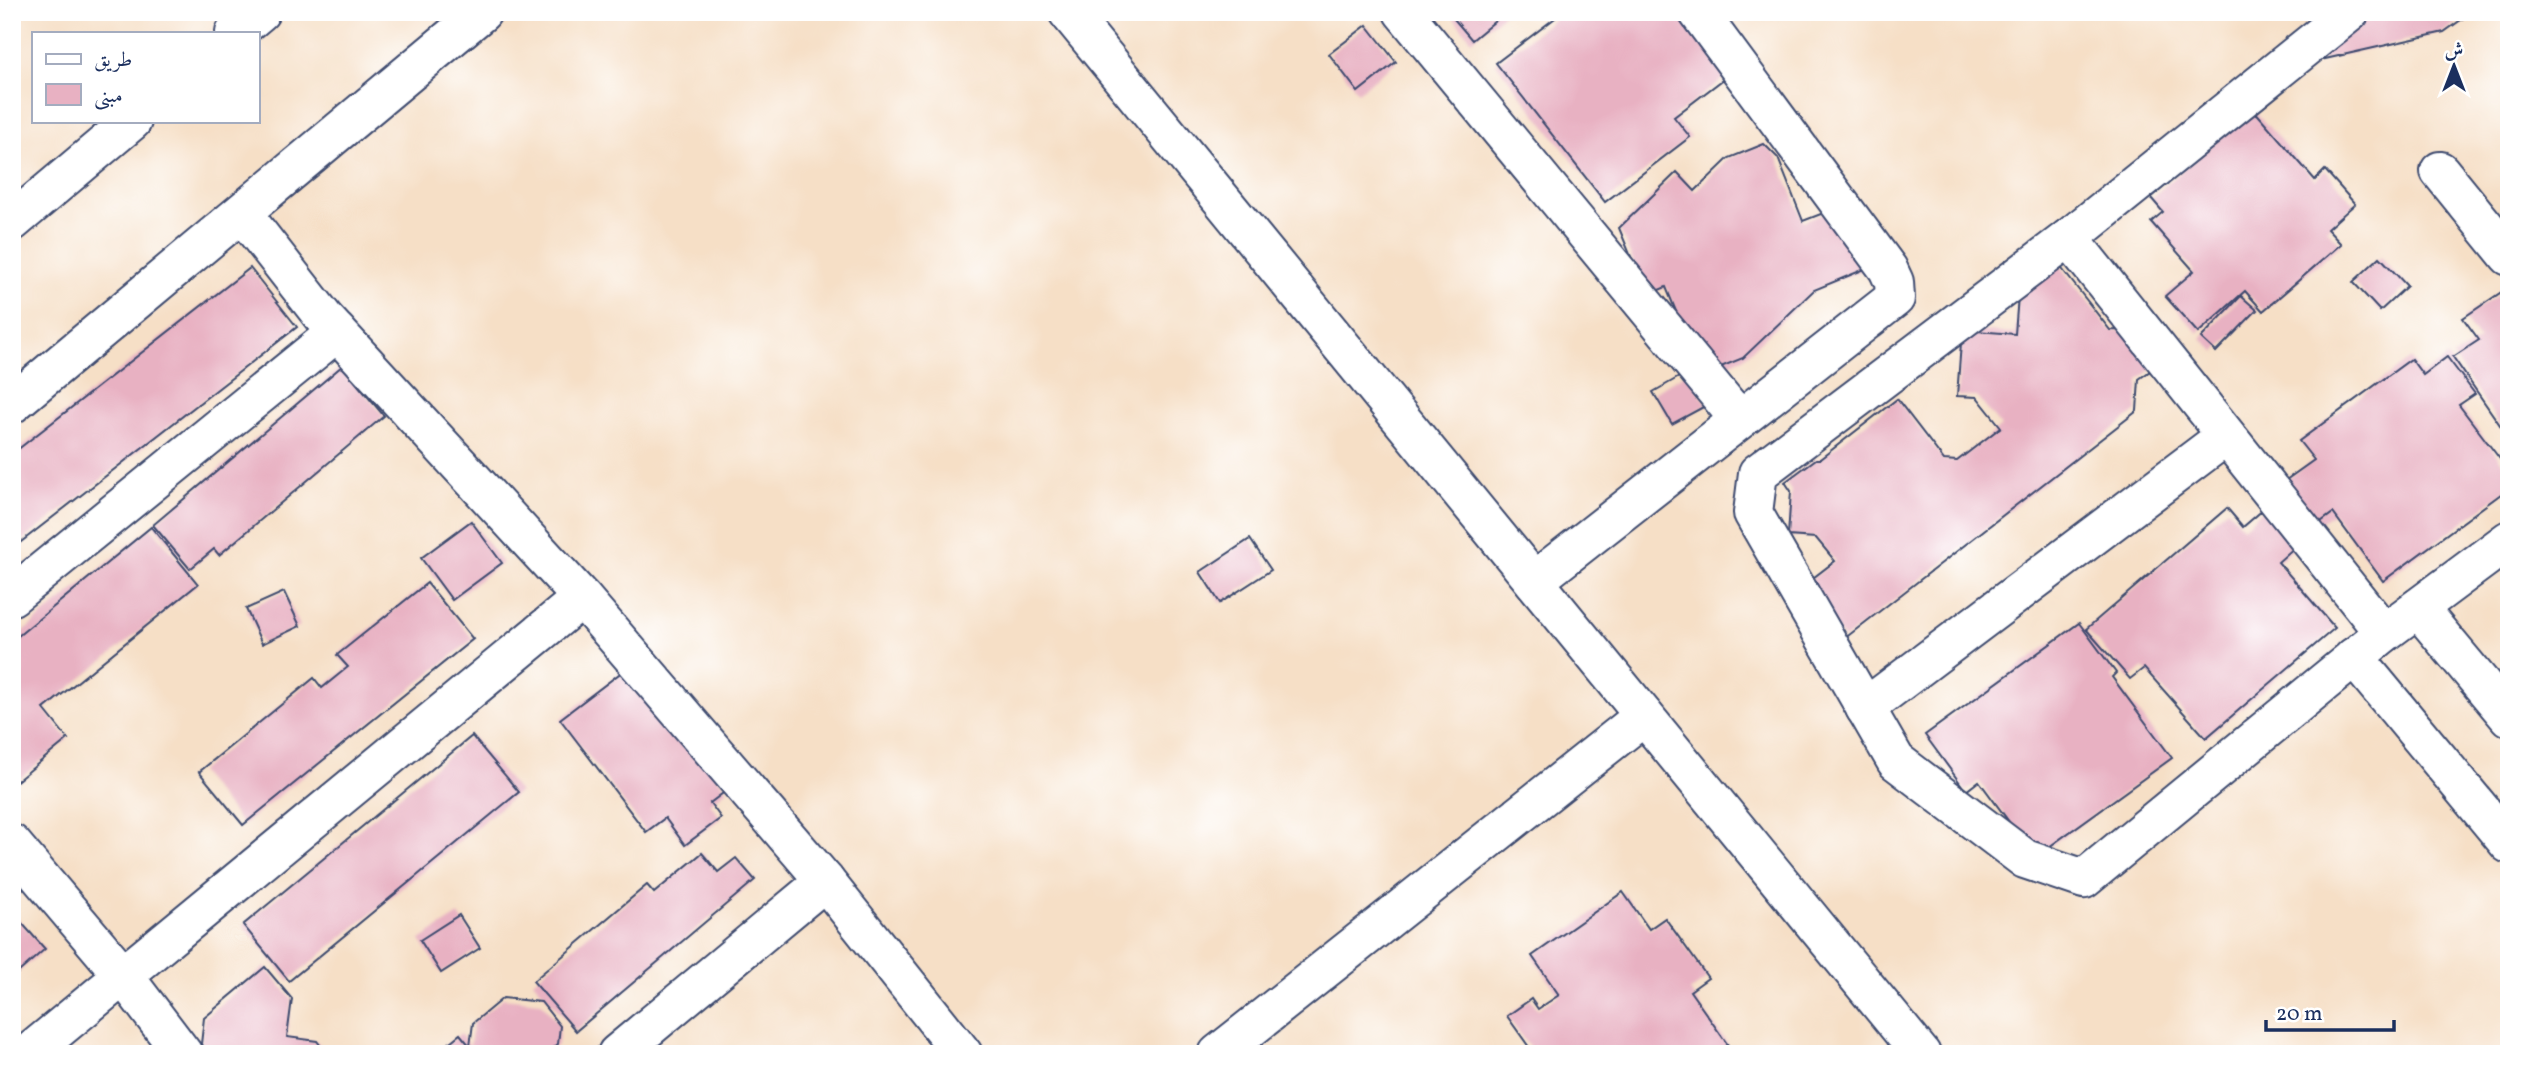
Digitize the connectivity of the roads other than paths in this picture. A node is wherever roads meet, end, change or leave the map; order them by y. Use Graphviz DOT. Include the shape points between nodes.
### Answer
graph roads {
  1 [pos="260,12"];
  2 [pos="482,12"];
  3 [pos="1068,12"];
  4 [pos="1403,12"];
  5 [pos="1698,12"];
  6 [pos="2350,12"];
  7 [pos="236,32"];
  8 [pos="131,122"];
  9 [pos="2440,171"];
  10 [pos="242,213"];
  11 [pos="12,222"];
  12 [pos="2069,238"];
  13 [pos="2509,256"];
  14 [pos="337,332"];
  15 [pos="12,404"];
  16 [pos="1739,419"];
  17 [pos="2226,436"];
  18 [pos="2509,540"];
  19 [pos="1534,581"];
  20 [pos="12,596"];
  21 [pos="582,598"];
  22 [pos="2418,608"];
  23 [pos="2384,633"];
  24 [pos="2354,657"];
  25 [pos="1866,708"];
  26 [pos="1644,716"];
  27 [pos="2509,717"];
  28 [pos="12,844"];
  29 [pos="2509,844"];
  30 [pos="825,881"];
  31 [pos="123,975"];
  32 [pos="27,1054"];
  33 [pos="183,1054"];
  34 [pos="617,1054"];
  35 [pos="963,1054"];
  36 [pos="1218,1054"];
  37 [pos="1921,1054"];
  1 -- 7 [label="street"];
  2 -- 10 [label="street"];
  3 -- 19 [label="street"];
  4 -- 16 [label="street"];
  5 -- 16 [label="street" via="1894,282 1895,298"];
  6 -- 12 [label="street"];
  8 -- 11 [label="street"];
  9 -- 13 [label="street"];
  10 -- 14 [label="street"];
  10 -- 15 [label="street"];
  12 -- 17 [label="street"];
  12 -- 25 [label="street" via="1758,473 1753,513"];
  14 -- 20 [label="street"];
  14 -- 21 [label="street"];
  16 -- 19 [label="street"];
  17 -- 23 [label="street"];
  17 -- 25 [label="street"];
  18 -- 22 [label="street"];
  19 -- 26 [label="street"];
  21 -- 30 [label="street"];
  21 -- 31 [label="street"];
  22 -- 23 [label="street"];
  22 -- 27 [label="street"];
  23 -- 24 [label="street"];
  24 -- 25 [label="street" via="2084,878 2025,859 1896,761"];
  24 -- 29 [label="street"];
  26 -- 36 [label="street"];
  26 -- 37 [label="street"];
  28 -- 31 [label="street"];
  30 -- 34 [label="street"];
  30 -- 35 [label="street"];
  31 -- 32 [label="street"];
  31 -- 33 [label="street"];
}
